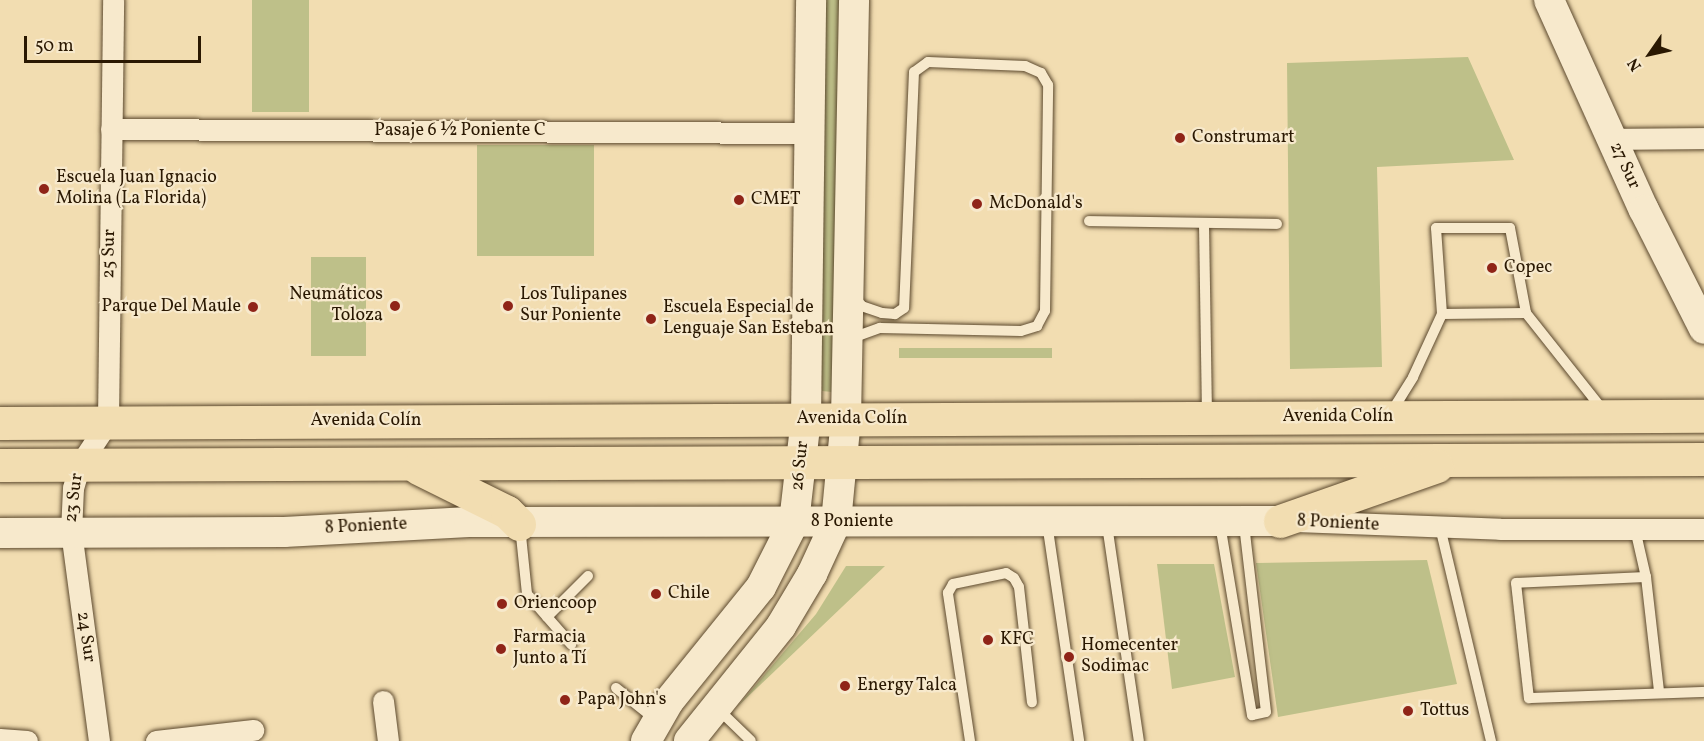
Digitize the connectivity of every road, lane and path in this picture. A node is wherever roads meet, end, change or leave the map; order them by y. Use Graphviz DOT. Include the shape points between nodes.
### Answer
graph roads {
  1 [pos="113,0"];
  2 [pos="811,0"];
  3 [pos="854,0"];
  4 [pos="1549,0"];
  5 [pos="111,129"];
  6 [pos="810,133"];
  7 [pos="1704,138"];
  8 [pos="1611,139"];
  9 [pos="1089,221"];
  10 [pos="1204,224"];
  11 [pos="1277,224"];
  12 [pos="848,290"];
  13 [pos="1695,297"];
  14 [pos="1526,313"];
  15 [pos="1442,314"];
  16 [pos="1704,330"];
  17 [pos="846,342"];
  18 [pos="1704,416"];
  19 [pos="1207,417"];
  20 [pos="1389,417"];
  21 [pos="1609,417"];
  22 [pos="806,419"];
  23 [pos="846,419"];
  24 [pos="108,422"];
  25 [pos="0,423"];
  26 [pos="1457,459"];
  27 [pos="1704,459"];
  28 [pos="803,461"];
  29 [pos="843,462"];
  30 [pos="80,464"];
  31 [pos="405,464"];
  32 [pos="0,465"];
  33 [pos="1046,520"];
  34 [pos="1107,521"];
  35 [pos="1232,521"];
  36 [pos="1280,521"];
  37 [pos="794,522"];
  38 [pos="836,522"];
  39 [pos="519,524"];
  40 [pos="1440,528"];
  41 [pos="1635,529"];
  42 [pos="1704,529"];
  43 [pos="71,532"];
  44 [pos="0,533"];
  45 [pos="588,576"];
  46 [pos="1646,577"];
  47 [pos="547,617"];
  48 [pos="571,644"];
  49 [pos="616,688"];
  50 [pos="1659,691"];
  51 [pos="1704,692"];
  52 [pos="383,701"];
  53 [pos="1032,702"];
  54 [pos="714,706"];
  55 [pos="253,730"];
  56 [pos="651,731"];
  57 [pos="0,739"];
  58 [pos="747,739"];
  59 [pos="27,741"];
  60 [pos="99,741"];
  61 [pos="156,741"];
  62 [pos="388,741"];
  63 [pos="689,741"];
  64 [pos="970,741"];
  65 [pos="1079,741"];
  66 [pos="1139,741"];
  67 [pos="1491,741"];
  1 -- 5 [label="street, 25 Sur"];
  2 -- 6 [label="street, 26 Sur"];
  3 -- 12 [label="street"];
  4 -- 8 [label="street, 27 Sur"];
  5 -- 6 [label="street, Pasaje 6 ½ Poniente C"];
  5 -- 24 [label="street, 25 Sur"];
  6 -- 22 [label="street, 26 Sur"];
  7 -- 8 [label="street"];
  8 -- 13 [label="street, 27 Sur"];
  9 -- 10 [label="lane"];
  10 -- 11 [label="lane"];
  10 -- 19 [label="lane"];
  12 -- 17 [label="street"];
  12 -- 17 [label="lane" via="862,306 882,314 895,314 904,308 914,72 928,62 1025,66 1041,73 1048,85 1045,311 1037,326 1021,331 880,328"];
  13 -- 16 [label="street, 27 Sur"];
  14 -- 15 [label="lane"];
  14 -- 15 [label="lane" via="1510,228 1436,228"];
  14 -- 21 [label="lane"];
  15 -- 20 [label="lane" via="1413,377"];
  17 -- 23 [label="street"];
  18 -- 21 [label="main road, Avenida Colín"];
  19 -- 20 [label="main road, Avenida Colín"];
  19 -- 23 [label="main road, Avenida Colín"];
  20 -- 21 [label="main road, Avenida Colín"];
  22 -- 23 [label="main road, Avenida Colín"];
  22 -- 24 [label="main road, Avenida Colín"];
  22 -- 28 [label="street, 26 Sur"];
  23 -- 29 [label="street"];
  24 -- 25 [label="main road, Avenida Colín"];
  24 -- 30 [label="street"];
  26 -- 27 [label="main road"];
  26 -- 29 [label="main road"];
  26 -- 36 [label="main road"];
  28 -- 29 [label="main road"];
  28 -- 31 [label="main road"];
  28 -- 37 [label="street, 26 Sur"];
  29 -- 38 [label="street"];
  30 -- 31 [label="main road"];
  30 -- 32 [label="main road"];
  30 -- 43 [label="street, 23 Sur" via="73,488"];
  31 -- 39 [label="main road" via="453,483 507,512"];
  33 -- 34 [label="street, 8 Poniente"];
  33 -- 38 [label="street, 8 Poniente"];
  33 -- 65 [label="lane"];
  34 -- 35 [label="street, 8 Poniente"];
  34 -- 66 [label="lane"];
  35 -- 35 [label="lane" via="1252,715 1266,712"];
  35 -- 36 [label="street, 8 Poniente"];
  36 -- 40 [label="street, 8 Poniente"];
  37 -- 38 [label="street, 8 Poniente"];
  37 -- 39 [label="street, 8 Poniente"];
  37 -- 56 [label="street, 26 Sur" via="761,587"];
  38 -- 54 [label="street" via="812,574 781,626"];
  39 -- 43 [label="street, 8 Poniente" via="451,523 284,532"];
  39 -- 47 [label="lane" via="527,594"];
  40 -- 41 [label="street, 8 Poniente"];
  40 -- 67 [label="lane"];
  41 -- 42 [label="street, 8 Poniente"];
  41 -- 46 [label="lane"];
  43 -- 44 [label="street, 8 Poniente"];
  43 -- 60 [label="street, 24 Sur"];
  45 -- 47 [label="lane"];
  46 -- 50 [label="lane"];
  46 -- 50 [label="lane" via="1516,584 1529,698"];
  47 -- 48 [label="lane"];
  49 -- 56 [label="lane"];
  50 -- 51 [label="lane"];
  52 -- 62 [label="street"];
  53 -- 64 [label="lane" via="1019,587 1014,578 1006,573 953,584 948,593"];
  54 -- 58 [label="lane"];
  54 -- 63 [label="street"];
  55 -- 61 [label="street"];
  57 -- 59 [label="street"];
}
